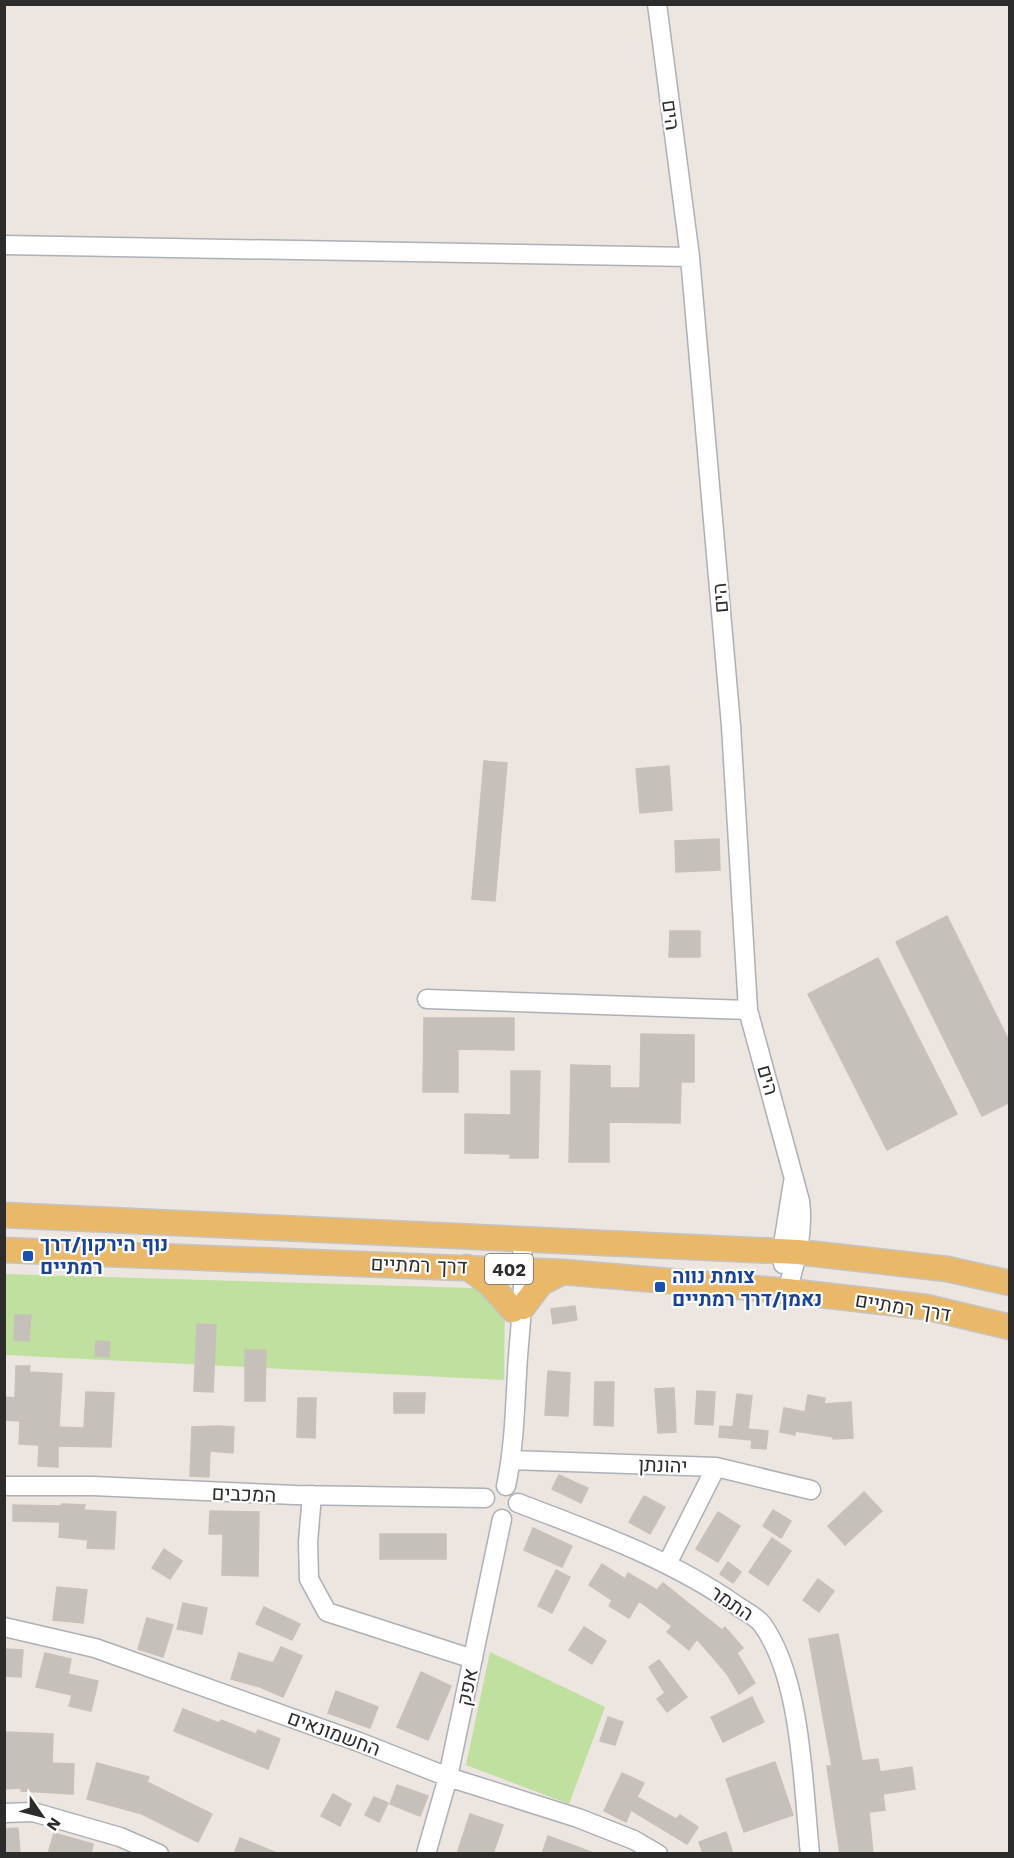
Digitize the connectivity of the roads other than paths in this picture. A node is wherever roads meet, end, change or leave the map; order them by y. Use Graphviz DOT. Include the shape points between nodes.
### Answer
graph roads {
  1 [pos="657,10"];
  2 [pos="4,245"];
  3 [pos="690,257"];
  4 [pos="427,999"];
  5 [pos="748,1010"];
  6 [pos="4,1215"];
  7 [pos="521,1238"];
  8 [pos="4,1250"];
  9 [pos="790,1252"];
  10 [pos="467,1267"];
  11 [pos="518,1269"];
  12 [pos="563,1272"];
  13 [pos="1010,1283"];
  14 [pos="787,1291"];
  15 [pos="518,1309"];
  16 [pos="1010,1327"];
  17 [pos="511,1460"];
  18 [pos="716,1467"];
  19 [pos="4,1486"];
  20 [pos="506,1486"];
  21 [pos="811,1490"];
  22 [pos="312,1495"];
  23 [pos="485,1498"];
  24 [pos="518,1503"];
  25 [pos="502,1520"];
  26 [pos="667,1564"];
  27 [pos="4,1627"];
  28 [pos="473,1659"];
  29 [pos="448,1777"];
  30 [pos="4,1813"];
  31 [pos="159,1854"];
  32 [pos="426,1854"];
  33 [pos="658,1854"];
  34 [pos="810,1854"];
  1 -- 3 [label="street, הים"];
  2 -- 3 [label="street"];
  3 -- 5 [label="street, הים" via="732,738"];
  4 -- 5 [label="street"];
  5 -- 9 [label="street, הים" via="794,1177"];
  6 -- 7 [label="main road, דרך רמתיים / 402"];
  7 -- 9 [label="main road, דרך רמתיים / 402"];
  7 -- 11 [label="street"];
  8 -- 10 [label="main road, דרך רמתיים / 402"];
  9 -- 13 [label="main road, דרך רמתיים / 402" via="947,1269"];
  9 -- 14 [label="street, הים"];
  10 -- 11 [label="main road, דרך רמתיים / 402"];
  10 -- 15 [label="main road"];
  11 -- 12 [label="main road, דרך רמתיים / 402"];
  11 -- 15 [label="street"];
  12 -- 14 [label="main road, דרך רמתיים / 402"];
  12 -- 15 [label="main road" via="541,1283"];
  14 -- 16 [label="main road, דרך רמתיים / 402" via="926,1307"];
  15 -- 17 [label="street"];
  17 -- 18 [label="street, יהונתן"];
  17 -- 20 [label="street"];
  18 -- 21 [label="street, יהונתן"];
  18 -- 26 [label="street"];
  19 -- 22 [label="street, המכבים"];
  20 -- 23 [label="street" via="495,1486"];
  20 -- 24 [label="street" via="515,1492"];
  22 -- 23 [label="street, המכבים"];
  22 -- 28 [label="street" via="309,1579 327,1612"];
  23 -- 25 [label="street" via="488,1513"];
  24 -- 25 [label="street" via="512,1516"];
  24 -- 26 [label="street, התמר"];
  25 -- 28 [label="street, אפק"];
  26 -- 34 [label="street, התמר" via="721,1594 761,1623 786,1673"];
  27 -- 29 [label="street, החשמונאים" via="95,1648"];
  28 -- 29 [label="street, אפק"];
  29 -- 32 [label="street, אפק"];
  29 -- 33 [label="street, החשמונאים" via="578,1818"];
  30 -- 31 [label="street" via="33,1812 120,1837"];
}
